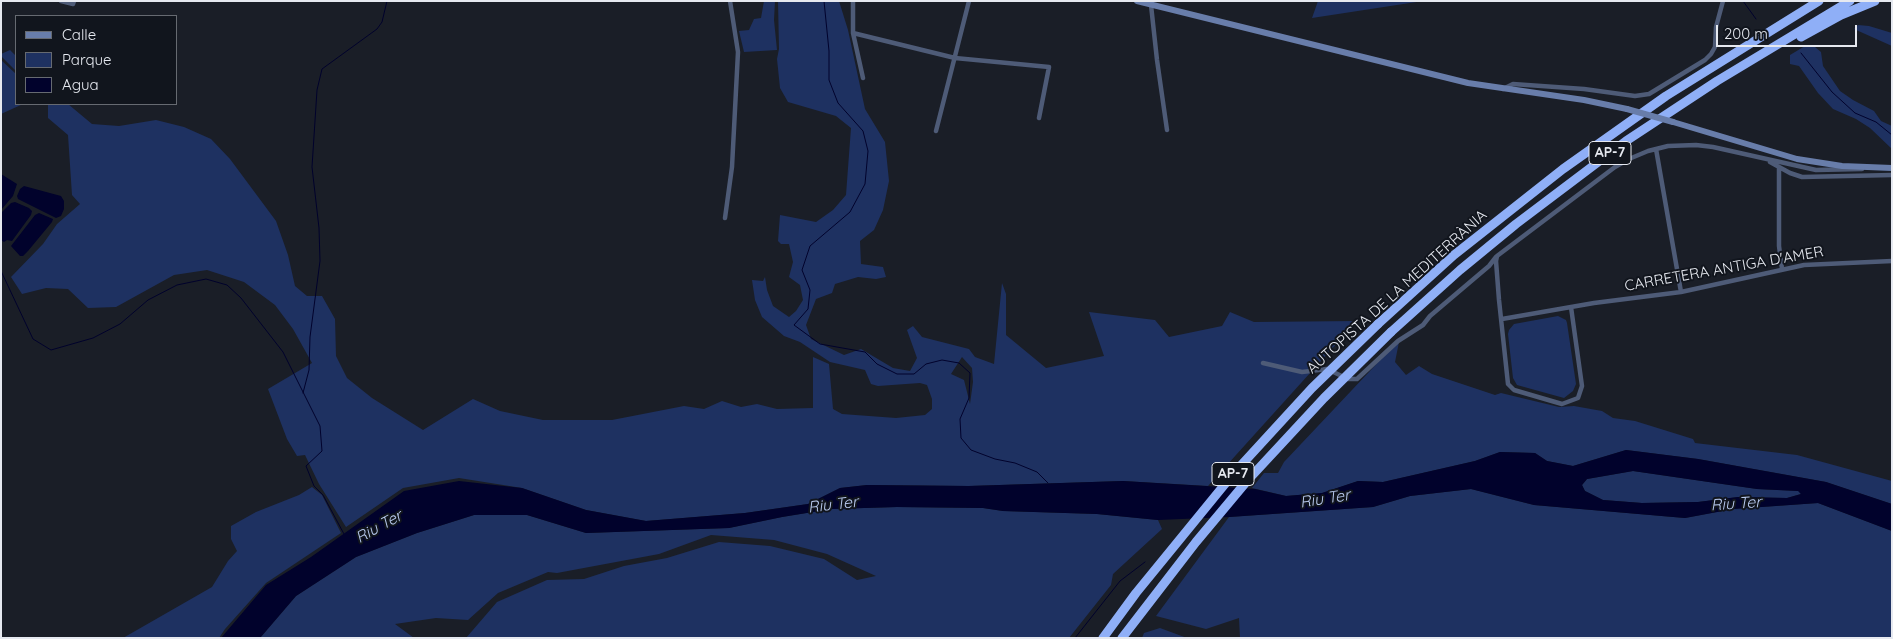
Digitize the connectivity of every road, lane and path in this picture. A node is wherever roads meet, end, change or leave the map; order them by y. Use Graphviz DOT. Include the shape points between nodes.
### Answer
graph roads {
  1 [pos="61,1"];
  2 [pos="730,1"];
  3 [pos="853,1"];
  4 [pos="969,1"];
  5 [pos="1137,1"];
  6 [pos="1723,1"];
  7 [pos="1819,1"];
  8 [pos="1850,1"];
  9 [pos="1875,1"];
  10 [pos="74,3"];
  11 [pos="1151,5"];
  12 [pos="853,33"];
  13 [pos="1769,50"];
  14 [pos="955,58"];
  15 [pos="863,78"];
  16 [pos="1502,89"];
  17 [pos="1039,118"];
  18 [pos="1167,130"];
  19 [pos="936,131"];
  20 [pos="1656,149"];
  21 [pos="1779,165"];
  22 [pos="1873,168"];
  23 [pos="1892,168"];
  24 [pos="1892,175"];
  25 [pos="725,218"];
  26 [pos="1497,256"];
  27 [pos="1892,261"];
  28 [pos="1782,269"];
  29 [pos="1681,292"];
  30 [pos="1571,307"];
  31 [pos="1502,319"];
  32 [pos="1263,363"];
  33 [pos="1103,638"];
  34 [pos="1122,638"];
  1 -- 10 [label="street"];
  2 -- 25 [label="street" via="738,52 732,167"];
  3 -- 12 [label="street"];
  4 -- 14 [label="street"];
  5 -- 11 [label="main road"];
  6 -- 16 [label="street" via="1716,26 1715,47 1710,55 1649,94 1635,96 1513,84"];
  7 -- 33 [label="highway, AUTOPISTA DE LA MEDITERRÀNIA / AP-7, bridge" via="1666,96 1570,164 1454,255 1378,324 1275,427 1208,503"];
  8 -- 13 [label="highway, AUTOPISTA DE LA MEDITERRÀNIA / AP-7"];
  9 -- 13 [label="highway"];
  11 -- 16 [label="main road" via="1442,78"];
  11 -- 18 [label="street"];
  12 -- 14 [label="street"];
  12 -- 15 [label="street"];
  13 -- 34 [label="highway, AUTOPISTA DE LA MEDITERRÀNIA / AP-7, bridge" via="1672,110 1570,182 1460,270 1391,332 1247,481"];
  14 -- 17 [label="street" via="1049,67"];
  14 -- 19 [label="street"];
  16 -- 22 [label="main road, bridge" via="1627,109 1797,158"];
  20 -- 21 [label="street" via="1676,145 1713,147"];
  20 -- 26 [label="street" via="1615,167"];
  20 -- 29 [label="street"];
  21 -- 22 [label="street" via="1826,171"];
  21 -- 24 [label="street" via="1802,177"];
  21 -- 28 [label="street"];
  22 -- 23 [label="main road"];
  26 -- 31 [label="street"];
  26 -- 32 [label="street" via="1423,325 1398,341 1357,379 1348,379 1327,369 1302,372"];
  27 -- 28 [label="street, CARRETERA ANTIGA D'AMER" via="1824,263"];
  28 -- 29 [label="street, CARRETERA ANTIGA D'AMER"];
  29 -- 30 [label="street, CARRETERA ANTIGA D'AMER"];
  30 -- 31 [label="street, CARRETERA ANTIGA D'AMER"];
  30 -- 31 [label="street" via="1582,386 1578,398 1562,404 1510,387"];
}
